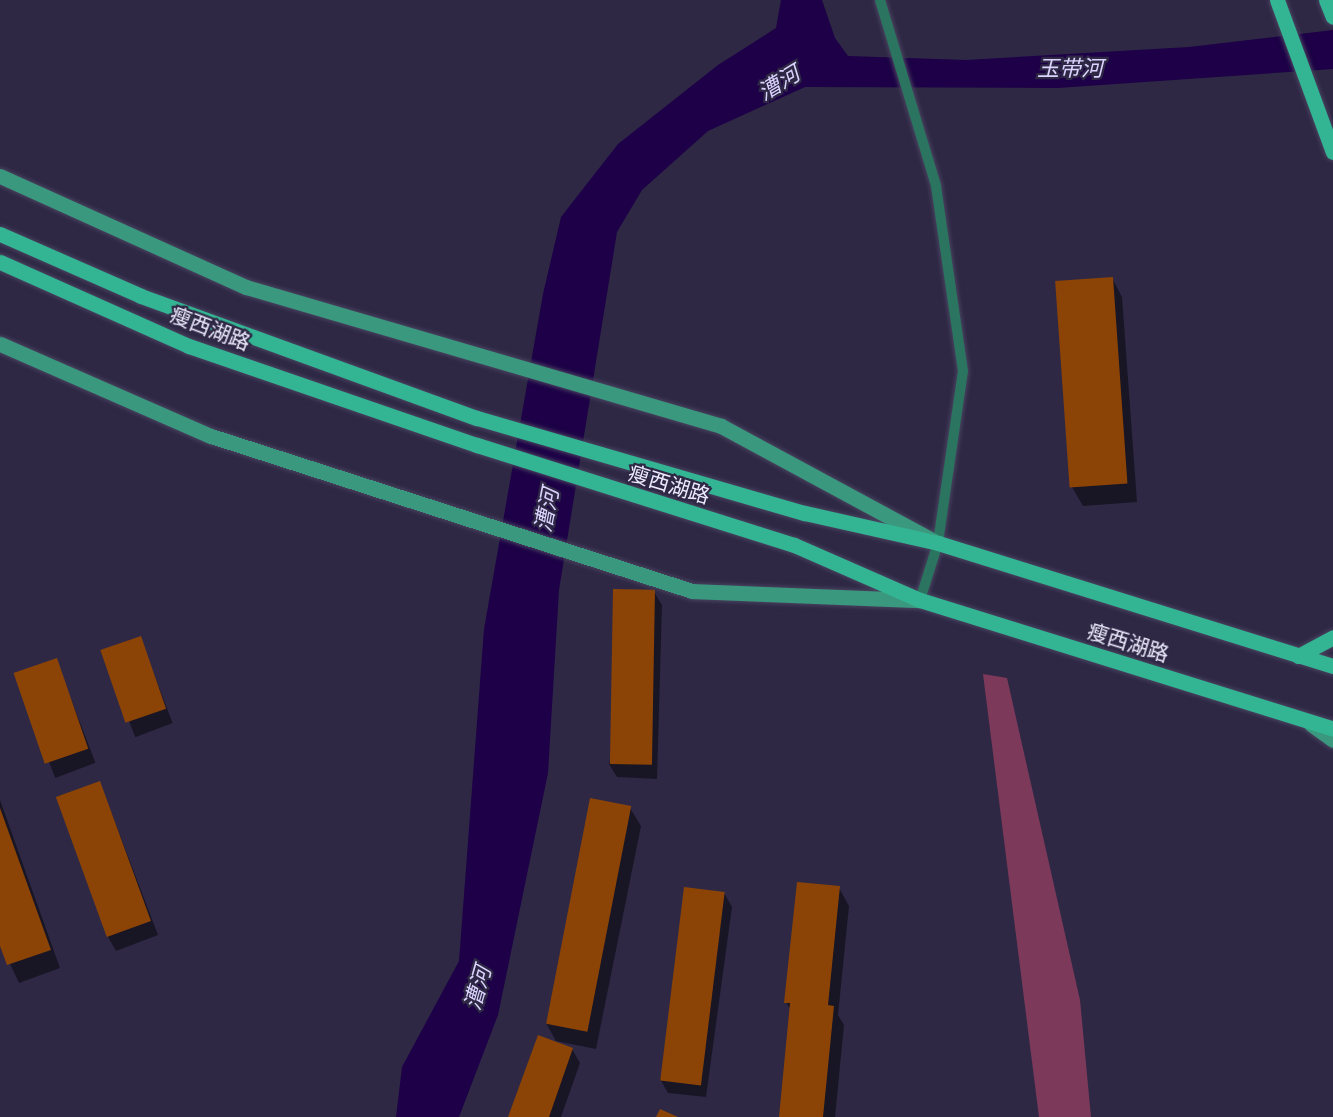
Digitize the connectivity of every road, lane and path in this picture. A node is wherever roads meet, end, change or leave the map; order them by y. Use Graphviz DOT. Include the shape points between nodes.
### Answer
graph roads {
  1 [pos="880,0"];
  2 [pos="1326,0"];
  3 [pos="1280,5"];
  4 [pos="1333,17"];
  5 [pos="1333,152"];
  6 [pos="0,176"];
  7 [pos="0,234"];
  8 [pos="0,262"];
  9 [pos="0,344"];
  10 [pos="938,543"];
  11 [pos="920,600"];
  12 [pos="1333,637"];
  13 [pos="1298,656"];
  14 [pos="1333,666"];
  15 [pos="1306,720"];
  16 [pos="1333,729"];
  17 [pos="1333,740"];
  1 -- 10 [label="lane" via="936,186 963,371"];
  2 -- 4 [label="main road"];
  3 -- 5 [label="main road"];
  6 -- 10 [label="street" via="246,287 721,426"];
  7 -- 10 [label="main road, 瘦西湖路" via="141,296 477,418 805,513"];
  8 -- 11 [label="main road, 瘦西湖路" via="189,346 609,489 794,545"];
  9 -- 11 [label="street" via="211,436 692,591"];
  10 -- 11 [label="lane"];
  10 -- 13 [label="main road, 瘦西湖路"];
  11 -- 15 [label="main road, 瘦西湖路"];
  12 -- 13 [label="main road"];
  13 -- 14 [label="main road, 瘦西湖路"];
  15 -- 16 [label="main road, 瘦西湖路"];
  15 -- 17 [label="street"];
}
